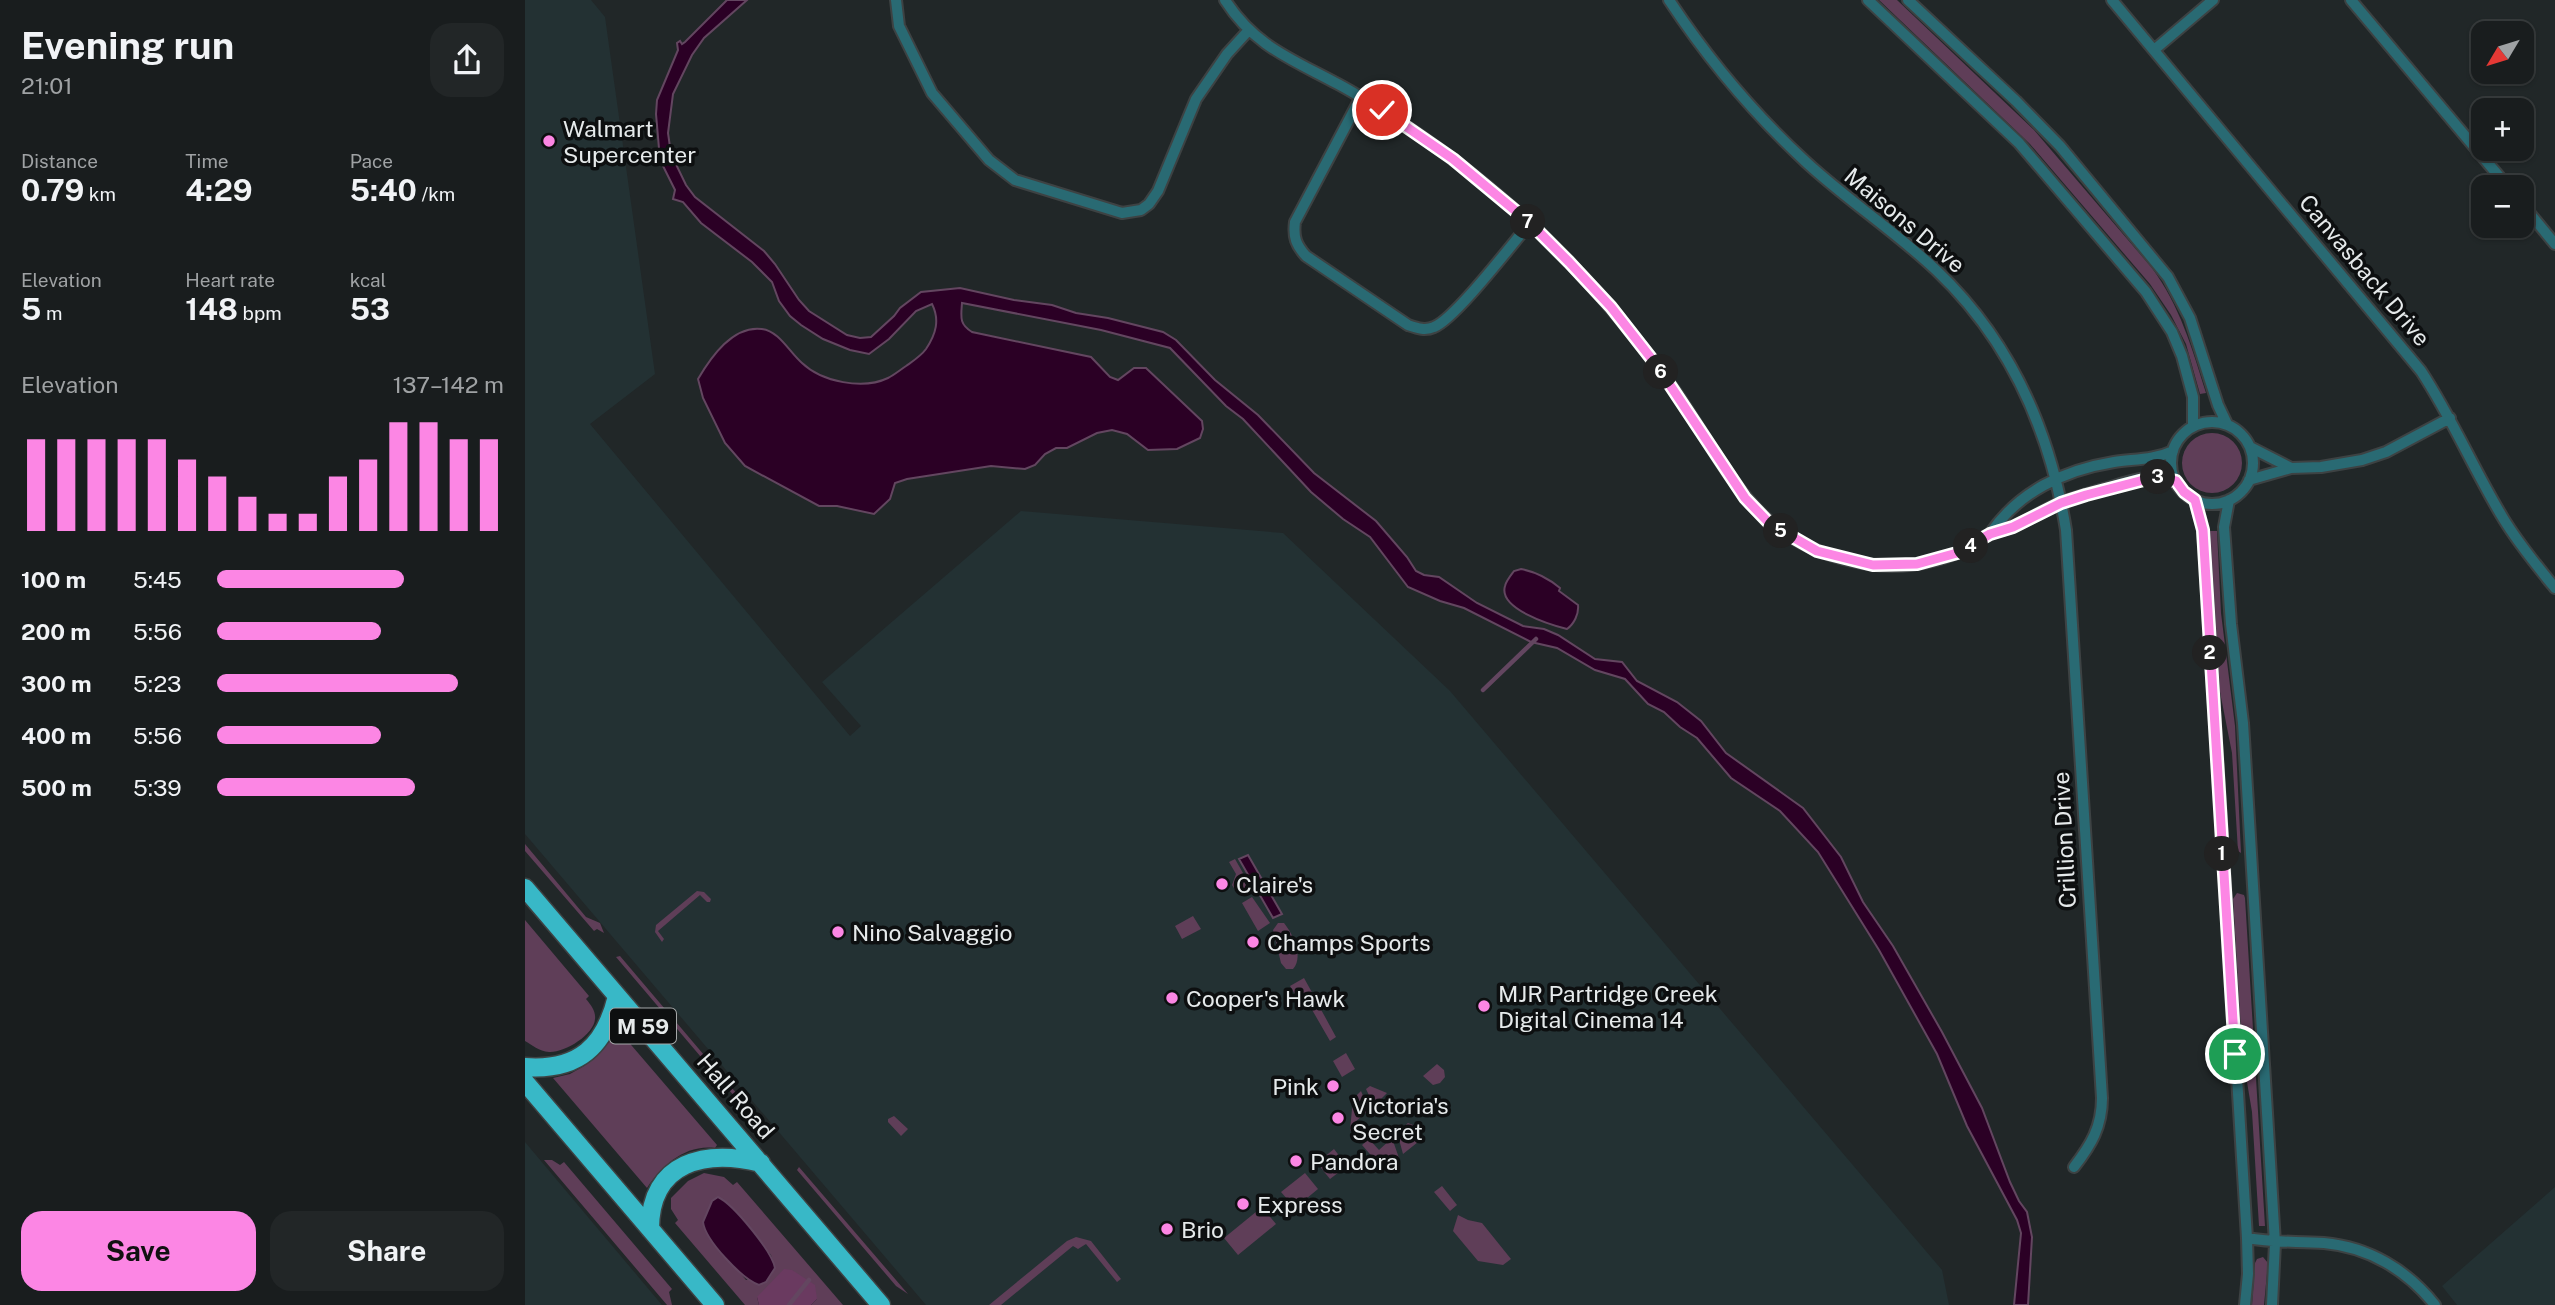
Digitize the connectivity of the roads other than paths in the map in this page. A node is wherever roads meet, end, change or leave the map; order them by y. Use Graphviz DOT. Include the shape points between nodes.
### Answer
graph roads {
  1 [pos="896,0"];
  2 [pos="1226,0"];
  3 [pos="1669,0"];
  4 [pos="1868,0"];
  5 [pos="1908,0"];
  6 [pos="2112,0"];
  7 [pos="2213,0"];
  8 [pos="2351,0"];
  9 [pos="1248,30"];
  10 [pos="2154,50"];
  11 [pos="1361,97"];
  12 [pos="2498,175"];
  13 [pos="2534,219"];
  14 [pos="1530,223"];
  15 [pos="2555,244"];
  16 [pos="2450,418"];
  17 [pos="2227,425"];
  18 [pos="2193,426"];
  19 [pos="2250,447"];
  20 [pos="2173,451"];
  21 [pos="2291,468"];
  22 [pos="2057,480"];
  23 [pos="2249,480"];
  24 [pos="2176,481"];
  25 [pos="2195,500"];
  26 [pos="2229,500"];
  27 [pos="2061,503"];
  28 [pos="1990,534"];
  29 [pos="2554,586"];
  30 [pos="525,888"];
  31 [pos="617,996"];
  32 [pos="525,1068"];
  33 [pos="525,1082"];
  34 [pos="761,1163"];
  35 [pos="2074,1167"];
  36 [pos="650,1229"];
  37 [pos="2247,1238"];
  38 [pos="2275,1243"];
  39 [pos="715,1305"];
  40 [pos="881,1305"];
  41 [pos="2245,1305"];
  42 [pos="2272,1305"];
  43 [pos="2435,1305"];
  1 -- 9 [label="street" via="899,26 932,93 989,160 1015,180 1122,213 1141,210 1158,191 1196,99"];
  2 -- 9 [label="street"];
  3 -- 22 [label="street, Maisons Drive" via="1730,82 1783,140 1936,270 1970,306 2024,390"];
  4 -- 18 [label="street" via="2019,143 2145,292 2182,356 2193,397"];
  5 -- 17 [label="street" via="2060,146 2168,277 2190,318"];
  6 -- 10 [label="street, Canvasback Drive"];
  7 -- 10 [label="street"];
  8 -- 12 [label="street"];
  9 -- 11 [label="street" via="1281,55"];
  10 -- 16 [label="street, Canvasback Drive" via="2406,351"];
  11 -- 14 [label="street" via="1453,159"];
  11 -- 14 [label="street" via="1295,222 1293,234 1306,256 1408,325 1432,328 1451,316"];
  13 -- 15 [label="street"];
  14 -- 28 [label="street" via="1611,307 1676,393 1745,498 1784,534 1841,559 1893,566 1941,559"];
  16 -- 21 [label="street" via="2362,460"];
  16 -- 29 [label="street, Canvasback Drive" via="2503,517"];
  17 -- 18 [label="street"];
  17 -- 19 [label="street"];
  18 -- 20 [label="street"];
  19 -- 21 [label="street"];
  19 -- 23 [label="street" via="2253,464"];
  20 -- 22 [label="street" via="2154,458 2112,462"];
  20 -- 24 [label="street"];
  21 -- 23 [label="street"];
  22 -- 27 [label="street, Maisons Drive"];
  22 -- 28 [label="street" via="2021,499 2003,514"];
  23 -- 26 [label="street"];
  24 -- 25 [label="street"];
  24 -- 27 [label="street" via="2139,479"];
  25 -- 26 [label="street" via="2212,504"];
  25 -- 37 [label="street" via="2203,530"];
  26 -- 38 [label="street" via="2224,527 2243,723"];
  27 -- 28 [label="street"];
  27 -- 35 [label="street, Crillion Drive" via="2071,596 2102,1098 2099,1125"];
  30 -- 31 [label="highway, Hall Road / M 59"];
  31 -- 32 [label="highway" via="607,1029 590,1049 558,1066"];
  31 -- 34 [label="highway, Hall Road / M 59"];
  33 -- 36 [label="highway"];
  34 -- 36 [label="highway" via="710,1157 686,1164 657,1190"];
  34 -- 40 [label="highway, Hall Road / M 59"];
  36 -- 39 [label="highway"];
  37 -- 38 [label="street"];
  37 -- 41 [label="street"];
  38 -- 42 [label="street"];
  38 -- 43 [label="street" via="2341,1245 2372,1254"];
}
